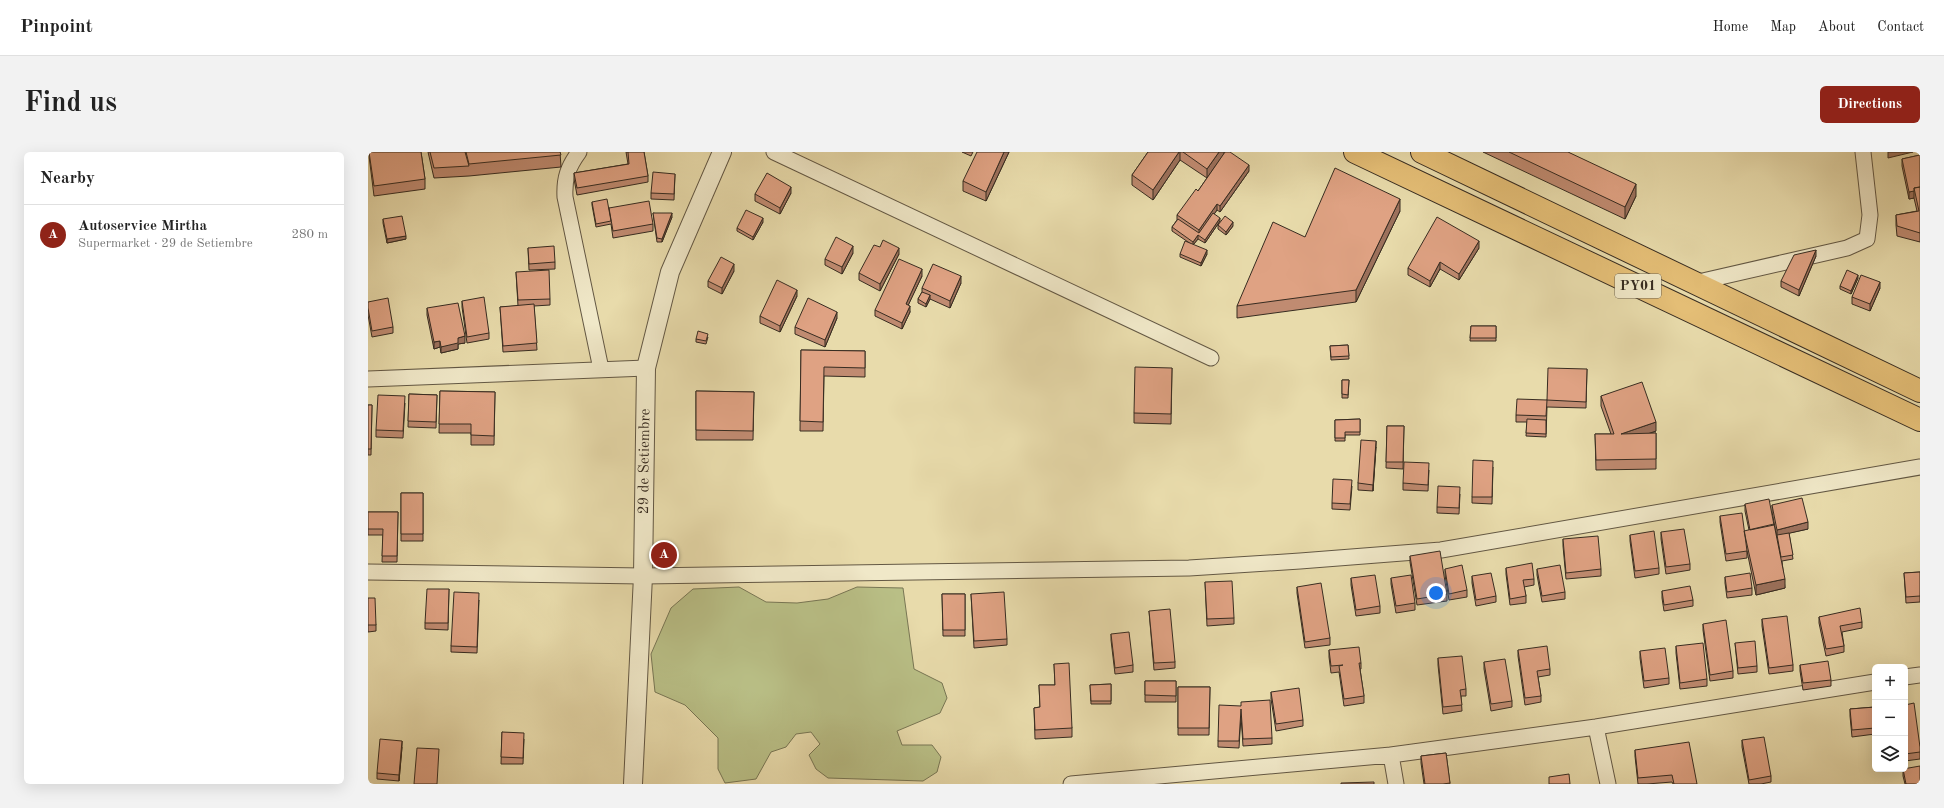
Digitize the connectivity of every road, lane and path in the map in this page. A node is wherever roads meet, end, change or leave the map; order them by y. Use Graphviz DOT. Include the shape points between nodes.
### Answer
graph roads {
  1 [pos="580,152"];
  2 [pos="722,152"];
  3 [pos="774,152"];
  4 [pos="1355,152"];
  5 [pos="1422,152"];
  6 [pos="1863,152"];
  7 [pos="1694,283"];
  8 [pos="1211,358"];
  9 [pos="646,368"];
  10 [pos="601,370"];
  11 [pos="368,379"];
  12 [pos="1920,391"];
  13 [pos="1920,420"];
  14 [pos="1920,467"];
  15 [pos="368,572"];
  16 [pos="643,576"];
  17 [pos="1920,675"];
  18 [pos="1908,677"];
  19 [pos="1872,682"];
  20 [pos="1596,727"];
  21 [pos="1391,755"];
  22 [pos="1183,778"];
  23 [pos="633,784"];
  24 [pos="1071,784"];
  25 [pos="1396,784"];
  26 [pos="1608,784"];
  1 -- 10 [label="street" via="564,179 565,197"];
  2 -- 9 [label="street, 29 de Setiembre" via="670,272"];
  3 -- 8 [label="street"];
  4 -- 13 [label="highway, PY01"];
  5 -- 7 [label="highway, PY01"];
  6 -- 7 [label="street" via="1870,215 1867,239 1847,248"];
  7 -- 12 [label="highway, PY01"];
  9 -- 10 [label="street"];
  9 -- 16 [label="street, 29 de Setiembre"];
  10 -- 11 [label="street"];
  14 -- 16 [label="street" via="1441,550 1189,568"];
  15 -- 16 [label="street"];
  16 -- 23 [label="street, 29 de Setiembre"];
  17 -- 18 [label="street"];
  19 -- 20 [label="street"];
  20 -- 21 [label="street"];
  20 -- 26 [label="street"];
  21 -- 22 [label="street"];
  21 -- 25 [label="street"];
  22 -- 24 [label="street"];
}
